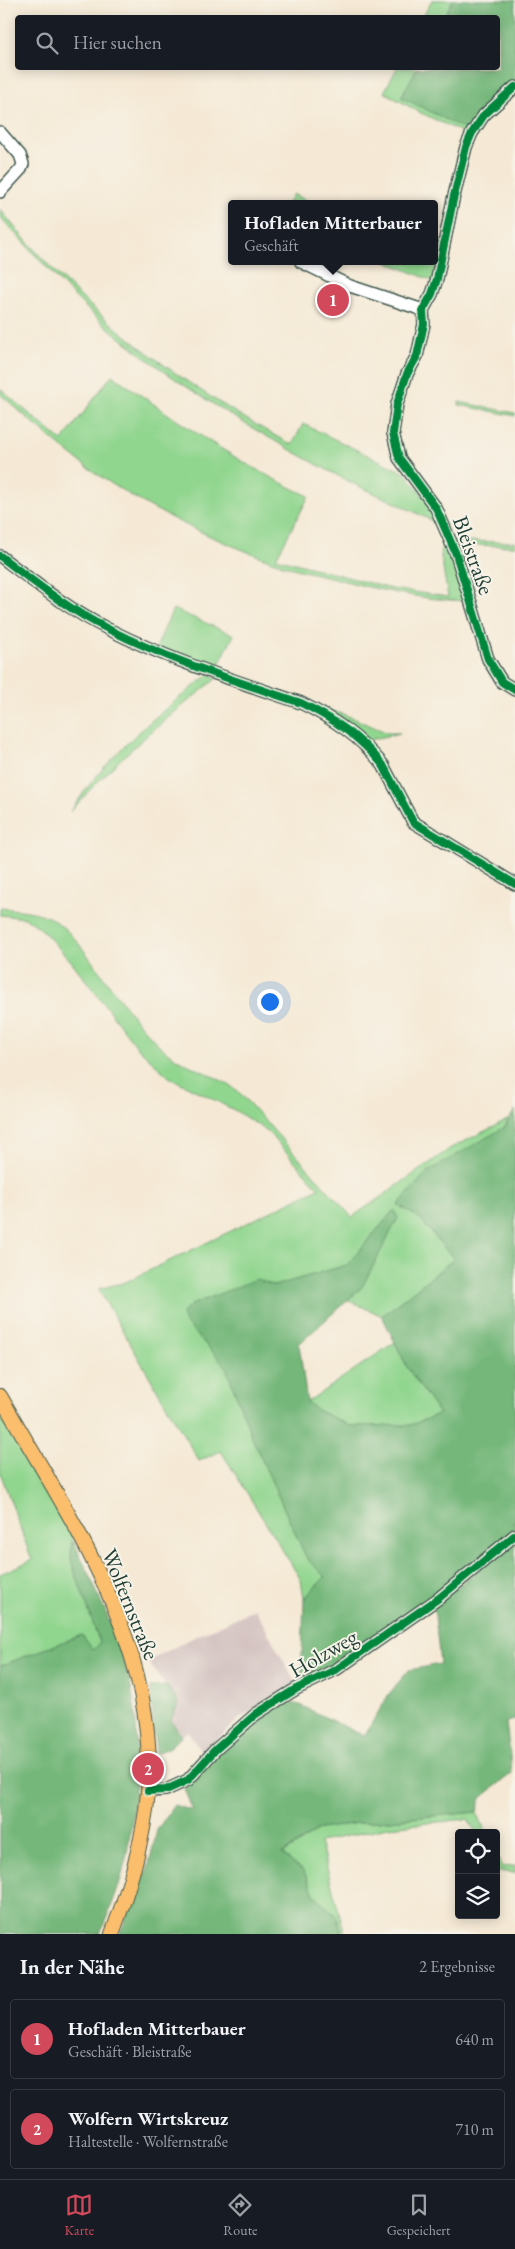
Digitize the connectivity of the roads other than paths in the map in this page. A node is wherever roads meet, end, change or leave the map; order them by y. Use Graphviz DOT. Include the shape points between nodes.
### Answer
graph roads {
  1 [pos="515,87"];
  2 [pos="0,132"];
  3 [pos="0,192"];
  4 [pos="307,265"];
  5 [pos="424,310"];
  6 [pos="0,556"];
  7 [pos="515,690"];
  8 [pos="515,884"];
  9 [pos="0,1396"];
  10 [pos="515,1535"];
  11 [pos="148,1790"];
  12 [pos="112,1934"];
  1 -- 5 [label="street" via="484,115 469,140 437,279"];
  2 -- 3 [label="street" via="20,155 23,164"];
  4 -- 5 [label="street" via="350,286"];
  5 -- 7 [label="street, Bleistraße" via="417,356 397,404 393,433 399,458 436,508 456,554 490,663 502,682"];
  6 -- 8 [label="street" via="106,629 301,703 344,727 383,765 409,817"];
  9 -- 11 [label="main road, Wolfernstraße" via="68,1514 112,1599 125,1633 144,1709"];
  10 -- 11 [label="street, Holzweg" via="439,1598 337,1669 256,1714 215,1750 188,1780 166,1790"];
  11 -- 12 [label="main road, Wolfernstraße" via="136,1862"];
}
